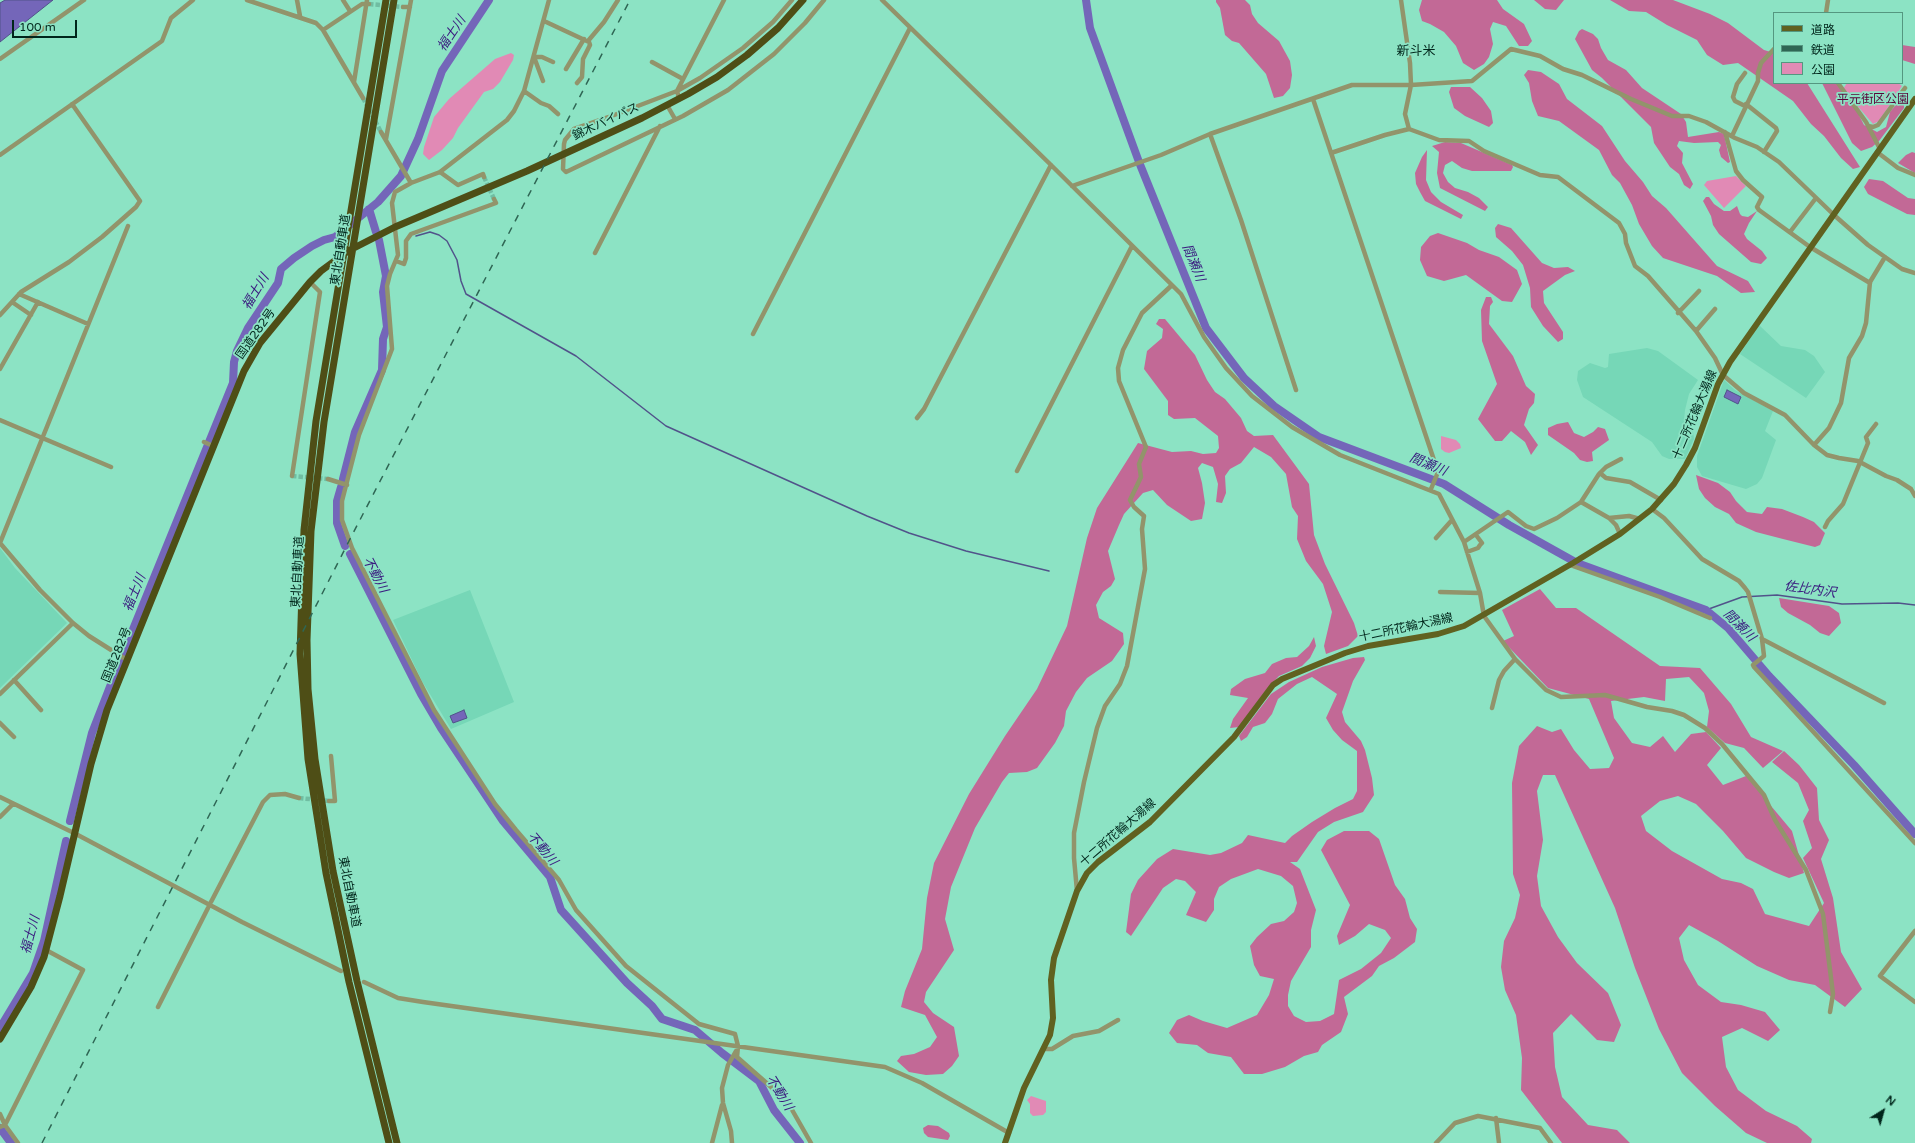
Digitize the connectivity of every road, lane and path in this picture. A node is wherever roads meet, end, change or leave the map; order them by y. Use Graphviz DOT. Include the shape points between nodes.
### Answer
graph roads {
  1 [pos="84,0"];
  2 [pos="193,0"];
  3 [pos="247,0"];
  4 [pos="297,0"];
  5 [pos="343,0"];
  6 [pos="386,0"];
  7 [pos="394,0"];
  8 [pos="411,0"];
  9 [pos="549,0"];
  10 [pos="618,0"];
  11 [pos="724,0"];
  12 [pos="792,0"];
  13 [pos="803,0"];
  14 [pos="824,0"];
  15 [pos="882,0"];
  16 [pos="1401,0"];
  17 [pos="1828,0"];
  18 [pos="367,3"];
  19 [pos="403,7"];
  20 [pos="410,7"];
  21 [pos="350,11"];
  22 [pos="1826,12"];
  23 [pos="300,16"];
  24 [pos="544,21"];
  25 [pos="910,28"];
  26 [pos="323,30"];
  27 [pos="586,40"];
  28 [pos="1773,51"];
  29 [pos="534,57"];
  30 [pos="0,59"];
  31 [pos="553,62"];
  32 [pos="652,62"];
  33 [pos="566,69"];
  34 [pos="1746,73"];
  35 [pos="683,79"];
  36 [pos="543,81"];
  37 [pos="354,82"];
  38 [pos="577,83"];
  39 [pos="1839,84"];
  40 [pos="1411,85"];
  41 [pos="1905,88"];
  42 [pos="524,91"];
  43 [pos="678,95"];
  44 [pos="363,98"];
  45 [pos="1313,99"];
  46 [pos="1915,99"];
  47 [pos="72,104"];
  48 [pos="667,105"];
  49 [pos="1746,105"];
  50 [pos="558,114"];
  51 [pos="675,119"];
  52 [pos="660,126"];
  53 [pos="1868,126"];
  54 [pos="1409,129"];
  55 [pos="381,132"];
  56 [pos="1725,132"];
  57 [pos="1210,134"];
  58 [pos="1732,136"];
  59 [pos="386,139"];
  60 [pos="1878,150"];
  61 [pos="1764,152"];
  62 [pos="1331,153"];
  63 [pos="0,155"];
  64 [pos="1051,165"];
  65 [pos="440,172"];
  66 [pos="1915,175"];
  67 [pos="484,176"];
  68 [pos="411,183"];
  69 [pos="1072,186"];
  70 [pos="1816,198"];
  71 [pos="494,199"];
  72 [pos="1834,215"];
  73 [pos="128,226"];
  74 [pos="395,227"];
  75 [pos="1790,232"];
  76 [pos="1132,246"];
  77 [pos="1810,247"];
  78 [pos="595,253"];
  79 [pos="1885,257"];
  80 [pos="396,262"];
  81 [pos="1915,273"];
  82 [pos="310,282"];
  83 [pos="1870,284"];
  84 [pos="1171,286"];
  85 [pos="1699,291"];
  86 [pos="19,294"];
  87 [pos="12,302"];
  88 [pos="38,302"];
  89 [pos="1716,309"];
  90 [pos="1678,312"];
  91 [pos="0,315"];
  92 [pos="31,315"];
  93 [pos="88,324"];
  94 [pos="1696,331"];
  95 [pos="753,334"];
  96 [pos="0,369"];
  97 [pos="1723,375"];
  98 [pos="1296,390"];
  99 [pos="917,418"];
  100 [pos="0,420"];
  101 [pos="1876,424"];
  102 [pos="43,437"];
  103 [pos="204,442"];
  104 [pos="1814,445"];
  105 [pos="213,446"];
  106 [pos="1621,458"];
  107 [pos="1860,462"];
  108 [pos="111,467"];
  109 [pos="1017,471"];
  110 [pos="1600,473"];
  111 [pos="292,476"];
  112 [pos="328,479"];
  113 [pos="347,485"];
  114 [pos="1432,488"];
  115 [pos="1915,496"];
  116 [pos="1661,500"];
  117 [pos="1581,502"];
  118 [pos="1652,509"];
  119 [pos="1609,518"];
  120 [pos="1640,519"];
  121 [pos="1452,520"];
  122 [pos="1825,527"];
  123 [pos="1620,534"];
  124 [pos="1476,535"];
  125 [pos="1436,538"];
  126 [pos="1464,542"];
  127 [pos="0,543"];
  128 [pos="1467,552"];
  129 [pos="1572,564"];
  130 [pos="1440,592"];
  131 [pos="1480,593"];
  132 [pos="1484,616"];
  133 [pos="1710,618"];
  134 [pos="73,623"];
  135 [pos="1762,639"];
  136 [pos="1515,659"];
  137 [pos="127,660"];
  138 [pos="14,680"];
  139 [pos="0,694"];
  140 [pos="1884,703"];
  141 [pos="1492,708"];
  142 [pos="41,710"];
  143 [pos="0,723"];
  144 [pos="14,737"];
  145 [pos="330,756"];
  146 [pos="0,797"];
  147 [pos="299,798"];
  148 [pos="329,801"];
  149 [pos="13,804"];
  150 [pos="0,817"];
  151 [pos="74,833"];
  152 [pos="1915,843"];
  153 [pos="1077,891"];
  154 [pos="211,902"];
  155 [pos="208,908"];
  156 [pos="1915,931"];
  157 [pos="46,950"];
  158 [pos="341,971"];
  159 [pos="364,982"];
  160 [pos="1915,1002"];
  161 [pos="158,1007"];
  162 [pos="1830,1012"];
  163 [pos="1118,1020"];
  164 [pos="0,1040"];
  165 [pos="738,1046"];
  166 [pos="1043,1049"];
  167 [pos="723,1103"];
  168 [pos="0,1114"];
  169 [pos="1496,1118"];
  170 [pos="3,1126"];
  171 [pos="1008,1133"];
  172 [pos="18,1143"];
  173 [pos="389,1143"];
  174 [pos="397,1143"];
  175 [pos="712,1143"];
  176 [pos="732,1143"];
  177 [pos="811,1143"];
  178 [pos="1005,1143"];
  179 [pos="1436,1143"];
  180 [pos="1499,1143"];
  181 [pos="1551,1143"];
  1 -- 30 [label="street"];
  2 -- 47 [label="street" via="171,18 162,41"];
  3 -- 23 [label="street"];
  4 -- 23 [label="street"];
  5 -- 21 [label="street"];
  6 -- 173 [label="highway, 東北自動車道" via="316,421 304,530 300,654 308,760 326,873 349,982"];
  7 -- 174 [label="highway, 東北自動車道" via="324,422 311,531 307,640 308,689 315,759 333,871 355,974"];
  8 -- 20 [label="street"];
  9 -- 24 [label="street"];
  10 -- 27 [label="street" via="604,22"];
  11 -- 35 [label="street"];
  12 -- 43 [label="street" via="773,22 743,48"];
  13 -- 43 [label="highway, 錦木バイパス" via="778,28 747,55 717,77"];
  14 -- 51 [label="street" via="790,39 759,67 718,96"];
  15 -- 25 [label="street"];
  16 -- 40 [label="street"];
  17 -- 22 [label="street"];
  18 -- 21 [label="street"];
  18 -- 37 [label="street"];
  19 -- 20 [label="street"];
  20 -- 59 [label="street"];
  21 -- 26 [label="street"];
  23 -- 26 [label="street" via="316,23"];
  24 -- 27 [label="street"];
  24 -- 29 [label="street"];
  25 -- 64 [label="street"];
  25 -- 95 [label="street"];
  26 -- 37 [label="street"];
  27 -- 33 [label="street"];
  27 -- 38 [label="street" via="590,45 584,59 582,77"];
  28 -- 49 [label="street" via="1761,63 1758,81"];
  29 -- 31 [label="street" via="542,57"];
  29 -- 36 [label="street"];
  29 -- 42 [label="street"];
  32 -- 35 [label="street"];
  34 -- 49 [label="street" via="1737,84 1733,98"];
  35 -- 43 [label="street"];
  37 -- 44 [label="street"];
  39 -- 53 [label="street"];
  40 -- 45 [label="street" via="1352,85"];
  40 -- 54 [label="street" via="1405,114"];
  40 -- 56 [label="street" via="1472,81 1511,49 1540,56 1672,116 1689,116"];
  41 -- 53 [label="street" via="1878,125"];
  42 -- 50 [label="street"];
  42 -- 65 [label="street" via="507,120"];
  43 -- 48 [label="highway, 錦木バイパス"];
  43 -- 52 [label="street" via="574,128 565,140 563,169 570,172"];
  45 -- 57 [label="street"];
  45 -- 62 [label="street"];
  46 -- 60 [label="main road, 十二所花輪大湯線"];
  47 -- 63 [label="street"];
  47 -- 86 [label="street" via="140,201 102,237"];
  48 -- 51 [label="street"];
  48 -- 74 [label="highway, 錦木バイパス" via="570,151"];
  49 -- 58 [label="street"];
  49 -- 61 [label="street" via="1776,128 1777,131"];
  51 -- 52 [label="street"];
  52 -- 78 [label="street"];
  53 -- 60 [label="street"];
  54 -- 62 [label="street" via="1385,134"];
  54 -- 90 [label="street" via="1438,140 1469,141 1484,151 1540,175 1558,177 1567,183 1619,223 1635,266 1648,276"];
  55 -- 59 [label="street"];
  56 -- 58 [label="street"];
  56 -- 75 [label="street" via="1736,171 1762,197 1757,207"];
  57 -- 69 [label="street"];
  57 -- 98 [label="street"];
  58 -- 61 [label="street"];
  59 -- 68 [label="street"];
  60 -- 66 [label="street" via="1898,168"];
  60 -- 72 [label="main road, 十二所花輪大湯線"];
  61 -- 70 [label="street" via="1779,162"];
  62 -- 114 [label="street" via="1438,472"];
  64 -- 69 [label="street"];
  64 -- 99 [label="street"];
  65 -- 67 [label="street" via="458,185 483,174"];
  65 -- 68 [label="street"];
  68 -- 74 [label="street" via="395,192 392,203"];
  69 -- 76 [label="street"];
  70 -- 72 [label="street"];
  70 -- 75 [label="street"];
  71 -- 80 [label="street" via="496,203 411,234 406,241 404,264"];
  72 -- 77 [label="main road, 十二所花輪大湯線"];
  72 -- 79 [label="street"];
  73 -- 93 [label="street"];
  74 -- 80 [label="street" via="398,245"];
  74 -- 82 [label="highway, 国道282号" via="348,251"];
  75 -- 77 [label="street"];
  76 -- 84 [label="street"];
  76 -- 109 [label="street"];
  77 -- 83 [label="street"];
  77 -- 97 [label="main road, 十二所花輪大湯線"];
  79 -- 81 [label="street" via="1902,269"];
  79 -- 83 [label="street"];
  80 -- 113 [label="street" via="387,286 392,349 359,435"];
  82 -- 105 [label="highway, 国道282号" via="260,343 244,371"];
  82 -- 111 [label="street" via="320,292"];
  83 -- 104 [label="street" via="1866,323 1862,336 1848,358 1841,403 1829,428"];
  84 -- 114 [label="street" via="1181,294 1204,337 1226,368 1252,396 1292,427 1340,455"];
  84 -- 153 [label="street" via="1142,313 1123,350 1118,368 1119,381 1146,448 1139,464 1141,477 1130,500 1134,508 1144,516 1142,529 1146,570 1128,666 1120,684 1105,706 1084,782 1074,833"];
  85 -- 90 [label="street"];
  86 -- 87 [label="street"];
  86 -- 88 [label="street"];
  87 -- 91 [label="street"];
  87 -- 92 [label="street"];
  88 -- 92 [label="street"];
  88 -- 93 [label="street"];
  89 -- 94 [label="street"];
  90 -- 94 [label="street"];
  92 -- 96 [label="street"];
  93 -- 102 [label="street"];
  94 -- 97 [label="street" via="1715,358"];
  97 -- 104 [label="street" via="1744,393 1785,414"];
  97 -- 116 [label="main road, 十二所花輪大湯線" via="1695,448"];
  100 -- 102 [label="street"];
  101 -- 107 [label="street" via="1866,437 1868,443"];
  102 -- 108 [label="street"];
  102 -- 127 [label="street"];
  103 -- 105 [label="street"];
  104 -- 107 [label="street" via="1827,455"];
  105 -- 137 [label="highway, 国道282号"];
  106 -- 110 [label="street"];
  107 -- 115 [label="street" via="1896,480 1911,490"];
  107 -- 122 [label="street" via="1843,504"];
  110 -- 116 [label="street" via="1606,478 1630,482"];
  110 -- 117 [label="street"];
  112 -- 113 [label="street"];
  113 -- 165 [label="street" via="341,511 345,530 434,710 495,804 559,880 576,910 626,966 698,1024 735,1034"];
  114 -- 121 [label="street" via="1439,494"];
  116 -- 118 [label="main road, 十二所花輪大湯線"];
  117 -- 119 [label="street"];
  117 -- 124 [label="street" via="1534,529 1508,512"];
  118 -- 120 [label="main road, 十二所花輪大湯線"];
  118 -- 135 [label="street" via="1664,518 1702,559 1739,582 1748,592"];
  119 -- 120 [label="street" via="1629,516"];
  119 -- 123 [label="street"];
  120 -- 123 [label="main road, 十二所花輪大湯線"];
  121 -- 125 [label="street"];
  121 -- 126 [label="street"];
  123 -- 129 [label="main road, 十二所花輪大湯線"];
  124 -- 126 [label="street"];
  124 -- 128 [label="street" via="1482,543 1478,548"];
  126 -- 128 [label="street"];
  127 -- 134 [label="street" via="40,590"];
  128 -- 131 [label="street"];
  129 -- 132 [label="main road, 十二所花輪大湯線"];
  129 -- 133 [label="street"];
  130 -- 131 [label="street"];
  131 -- 132 [label="street"];
  132 -- 136 [label="street"];
  132 -- 153 [label="main road, 十二所花輪大湯線" via="1449,631 1382,643 1345,653 1282,679 1274,685 1234,737 1150,822 1098,862 1087,873"];
  134 -- 137 [label="street"];
  134 -- 138 [label="street"];
  135 -- 140 [label="street"];
  135 -- 152 [label="street" via="1764,656 1753,665"];
  136 -- 141 [label="street" via="1499,680"];
  136 -- 162 [label="street" via="1546,690 1561,697 1605,695 1672,711 1705,728 1722,744 1764,795 1775,820 1806,870 1823,914 1833,994"];
  137 -- 151 [label="highway, 国道282号" via="97,740"];
  138 -- 139 [label="street"];
  138 -- 142 [label="street"];
  143 -- 144 [label="street"];
  145 -- 148 [label="street" via="335,801"];
  146 -- 149 [label="street"];
  147 -- 154 [label="street" via="284,794 270,795 263,802"];
  149 -- 150 [label="street"];
  149 -- 151 [label="street"];
  151 -- 157 [label="highway, 国道282号"];
  151 -- 158 [label="street" via="168,884"];
  153 -- 166 [label="main road, 十二所花輪大湯線" via="1054,958 1051,980 1053,1018 1050,1035"];
  155 -- 161 [label="street"];
  156 -- 160 [label="street" via="1880,976"];
  157 -- 164 [label="highway, 国道282号" via="32,986"];
  157 -- 170 [label="street" via="83,970"];
  159 -- 165 [label="street" via="398,998"];
  163 -- 166 [label="street" via="1099,1031 1073,1036 1052,1049"];
  165 -- 167 [label="street" via="728,1064 722,1088"];
  165 -- 171 [label="street" via="885,1067 922,1083"];
  165 -- 177 [label="street" via="737,1057 787,1101"];
  166 -- 171 [label="main road, 十二所花輪大湯線" via="1024,1088"];
  167 -- 175 [label="street"];
  167 -- 176 [label="street"];
  168 -- 170 [label="street"];
  169 -- 179 [label="street" via="1478,1116 1460,1121 1452,1125"];
  169 -- 180 [label="street"];
  169 -- 181 [label="street" via="1540,1128"];
  170 -- 172 [label="street"];
  171 -- 178 [label="main road, 十二所花輪大湯線"];
}
